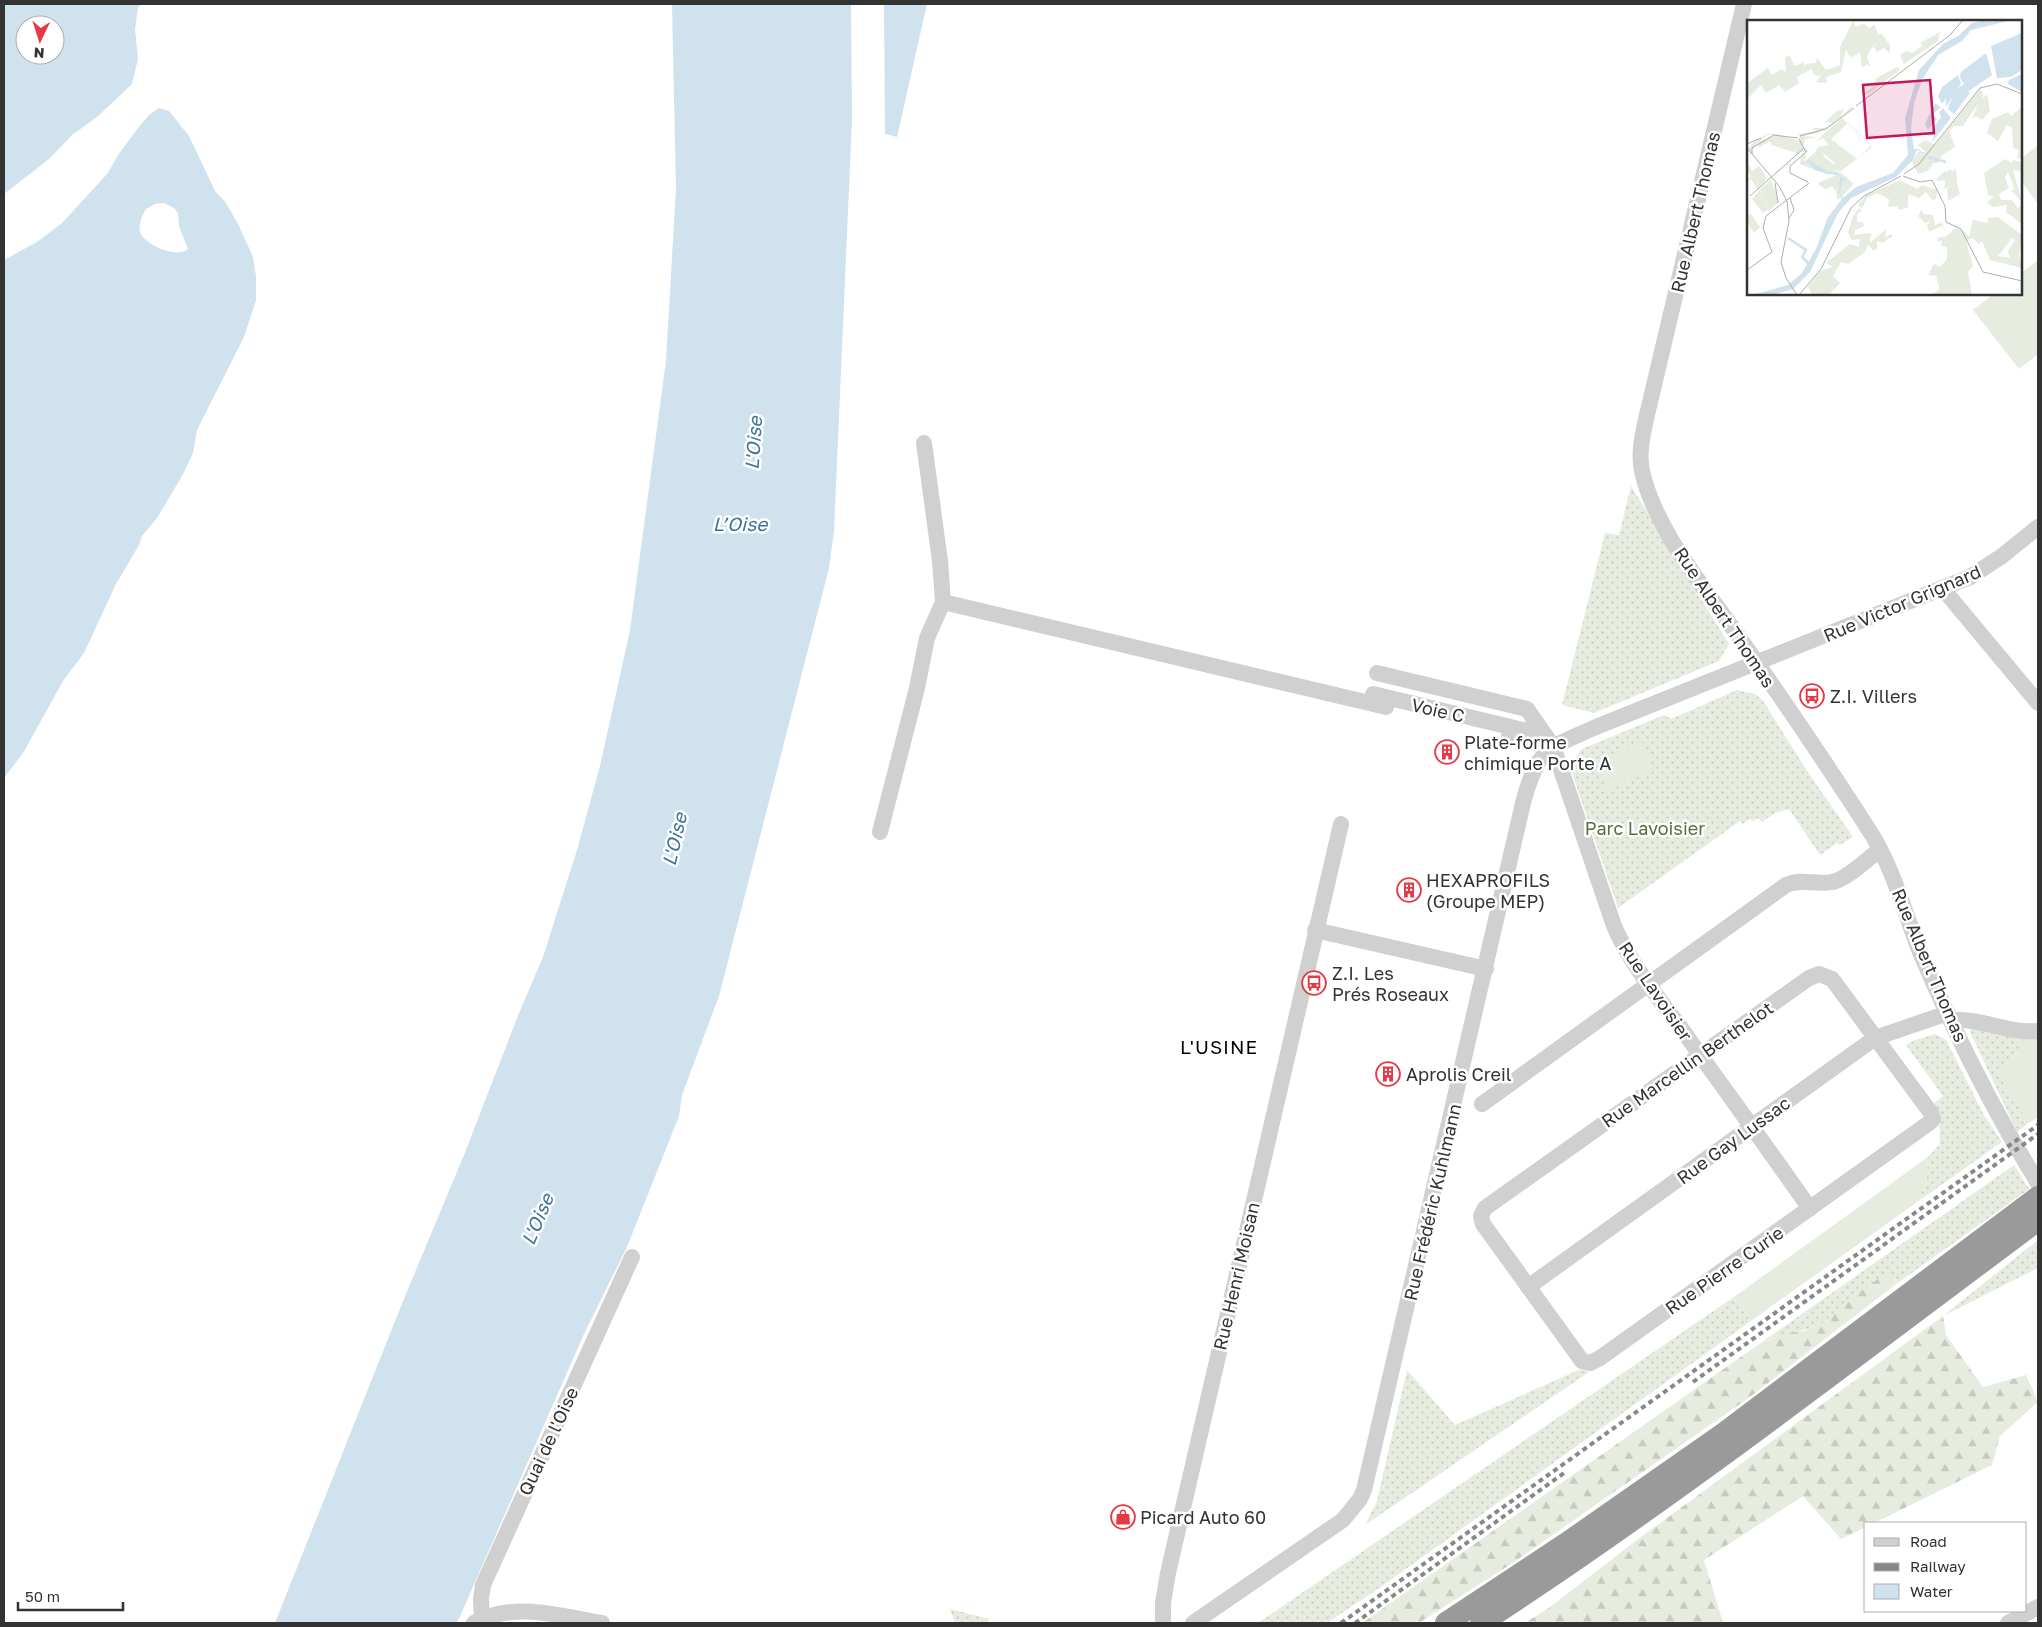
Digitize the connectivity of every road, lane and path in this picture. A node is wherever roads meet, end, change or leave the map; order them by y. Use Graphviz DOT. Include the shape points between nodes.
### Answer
graph roads {
  1 [pos="1744,4"];
  2 [pos="924,443"];
  3 [pos="2038,527"];
  4 [pos="1943,589"];
  5 [pos="942,602"];
  6 [pos="1757,662"];
  7 [pos="1374,689"];
  8 [pos="2038,703"];
  9 [pos="1553,746"];
  10 [pos="1341,824"];
  11 [pos="880,832"];
  12 [pos="1880,850"];
  13 [pos="1315,930"];
  14 [pos="1486,969"];
  15 [pos="1648,983"];
  16 [pos="1949,1017"];
  17 [pos="2038,1031"];
  18 [pos="1875,1038"];
  19 [pos="1699,1054"];
  20 [pos="1482,1104"];
  21 [pos="1753,1125"];
  22 [pos="2038,1187"];
  23 [pos="1485,1208"];
  24 [pos="1810,1208"];
  25 [pos="2038,1220"];
  26 [pos="632,1257"];
  27 [pos="1528,1287"];
  28 [pos="2038,1607"];
  29 [pos="478,1621"];
  30 [pos="602,1623"];
  31 [pos="1163,1623"];
  32 [pos="1193,1623"];
  33 [pos="1446,1623"];
  34 [pos="1480,1623"];
  35 [pos="2008,1623"];
  1 -- 6 [label="street, Rue Albert Thomas" via="1640,456 1647,487 1663,526"];
  2 -- 5 [label="street" via="940,561"];
  3 -- 4 [label="street, Rue Victor Grignard" via="1978,573"];
  4 -- 6 [label="street, Rue Victor Grignard"];
  4 -- 8 [label="street"];
  5 -- 7 [label="street"];
  5 -- 11 [label="street" via="927,638"];
  6 -- 9 [label="street, Rue Frédéric Kuhlmann"];
  6 -- 12 [label="street, Rue Albert Thomas"];
  7 -- 9 [label="street"];
  7 -- 9 [label="street, Voie C" via="1523,730 1541,729"];
  9 -- 14 [label="street, Rue Frédéric Kuhlmann" via="1538,761 1528,786"];
  9 -- 15 [label="street, Rue Lavoisier" via="1614,926"];
  10 -- 13 [label="street, Rue Henri Moisan"];
  12 -- 15 [label="street" via="1836,881 1797,881 1786,885"];
  12 -- 16 [label="street, Rue Albert Thomas"];
  13 -- 14 [label="street"];
  13 -- 31 [label="street, Rue Henri Moisan" via="1168,1573"];
  14 -- 32 [label="street, Rue Frédéric Kuhlmann" via="1360,1499 1343,1520"];
  15 -- 19 [label="street, Rue Lavoisier"];
  15 -- 20 [label="street"];
  16 -- 17 [label="street, Rue Gay Lussac" via="2019,1031"];
  16 -- 18 [label="street, Rue Gay Lussac"];
  16 -- 22 [label="street, Rue Albert Thomas"];
  18 -- 19 [label="street, Rue Marcellin Berthelot" via="1832,979 1819,974"];
  18 -- 21 [label="street, Rue Gay Lussac"];
  18 -- 24 [label="street, Rue Pierre Curie" via="1932,1113 1933,1119"];
  19 -- 21 [label="street, Rue Lavoisier"];
  19 -- 23 [label="street, Rue Marcellin Berthelot"];
  21 -- 24 [label="street, Rue Lavoisier"];
  21 -- 27 [label="street, Rue Gay Lussac"];
  22 -- 33 [label="highway" via="1723,1434"];
  23 -- 27 [label="street, Rue Pierre Curie" via="1481,1216 1483,1224"];
  24 -- 27 [label="street, Rue Pierre Curie" via="1595,1361 1586,1362 1579,1358"];
  25 -- 34 [label="highway" via="1674,1492"];
  26 -- 29 [label="street, Quai de l'Oise" via="483,1585"];
  28 -- 35 [label="street"];
  29 -- 30 [label="street" via="497,1613 518,1611"];
}
